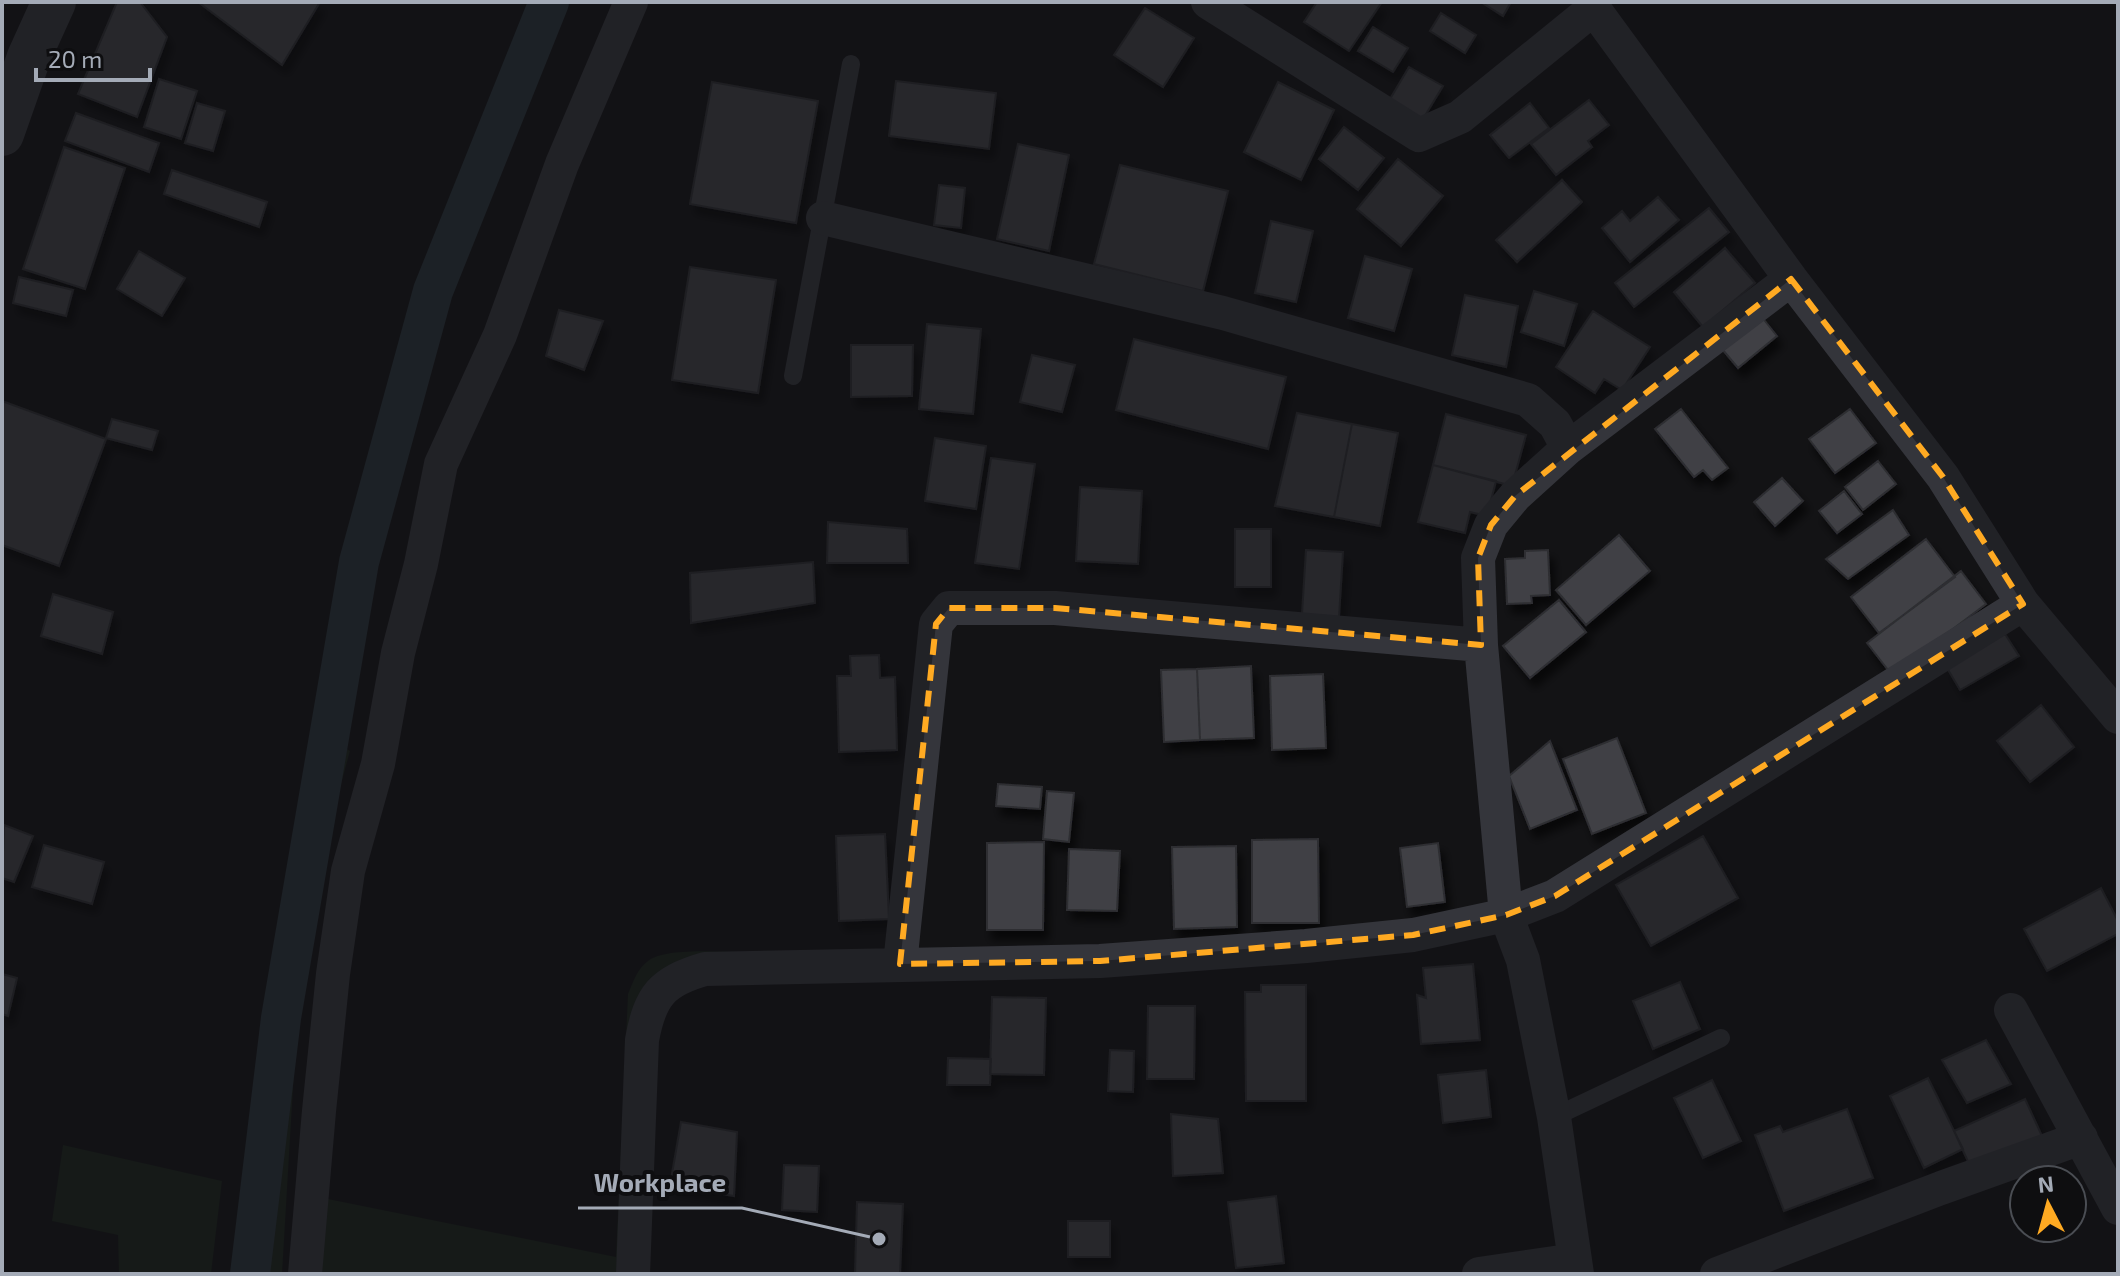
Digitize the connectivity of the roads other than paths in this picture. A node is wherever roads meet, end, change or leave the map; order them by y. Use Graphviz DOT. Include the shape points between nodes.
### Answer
graph roads {
  1 [pos="54,2"];
  2 [pos="631,2"];
  3 [pos="1208,2"];
  4 [pos="1591,6"];
  5 [pos="851,64"];
  6 [pos="2,134"];
  7 [pos="823,218"];
  8 [pos="1791,279"];
  9 [pos="793,376"];
  10 [pos="1568,448"];
  11 [pos="2023,604"];
  12 [pos="1481,645"];
  13 [pos="2118,717"];
  14 [pos="1506,915"];
  15 [pos="900,964"];
  16 [pos="2011,1010"];
  17 [pos="1721,1038"];
  18 [pos="1554,1117"];
  19 [pos="2081,1138"];
  20 [pos="2118,1208"];
  21 [pos="1576,1267"];
  22 [pos="1734,1271"];
  23 [pos="305,1274"];
  24 [pos="633,1274"];
  25 [pos="1479,1274"];
  1 -- 6 [label="street"];
  2 -- 23 [label="street" via="562,164 500,335 441,464 378,764 348,871"];
  3 -- 4 [label="street" via="1419,135 1460,117"];
  4 -- 8 [label="street"];
  5 -- 7 [label="lane"];
  7 -- 9 [label="lane"];
  7 -- 10 [label="street" via="1223,313 1528,400 1555,424"];
  8 -- 10 [label="street"];
  8 -- 11 [label="street" via="1943,477"];
  10 -- 12 [label="street" via="1491,525 1478,558"];
  11 -- 13 [label="street"];
  11 -- 14 [label="street" via="1555,896"];
  12 -- 14 [label="street"];
  12 -- 15 [label="street" via="1055,608 949,608 936,624"];
  14 -- 15 [label="street" via="1413,935 1306,946 1100,961"];
  14 -- 18 [label="street" via="1523,960"];
  15 -- 24 [label="street" via="705,969 680,976 657,995 646,1015 642,1040"];
  16 -- 19 [label="street"];
  17 -- 18 [label="lane"];
  18 -- 21 [label="street"];
  19 -- 20 [label="street"];
  19 -- 22 [label="street"];
  21 -- 25 [label="street"];
}
